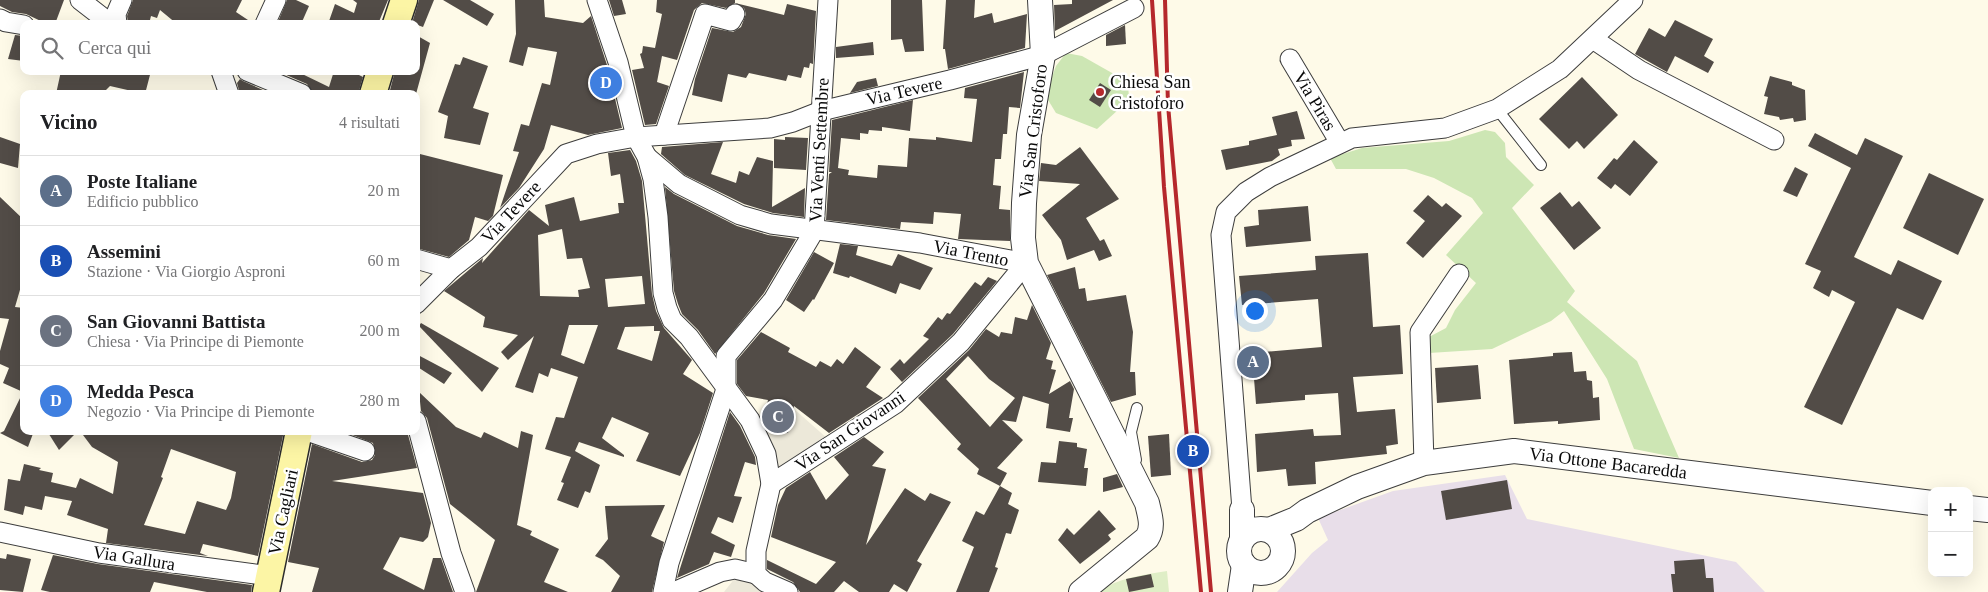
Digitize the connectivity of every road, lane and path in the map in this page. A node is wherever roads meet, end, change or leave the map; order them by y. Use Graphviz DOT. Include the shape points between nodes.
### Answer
graph roads {
  1 [pos="80,0"];
  2 [pos="122,0"];
  3 [pos="276,0"];
  4 [pos="404,0"];
  5 [pos="597,0"];
  6 [pos="828,0"];
  7 [pos="1040,0"];
  8 [pos="1633,0"];
  9 [pos="1134,8"];
  10 [pos="735,14"];
  11 [pos="106,20"];
  12 [pos="117,20"];
  13 [pos="267,20"];
  14 [pos="397,20"];
  15 [pos="1593,39"];
  16 [pos="1042,55"];
  17 [pos="1290,59"];
  18 [pos="222,75"];
  19 [pos="257,75"];
  20 [pos="379,75"];
  21 [pos="228,90"];
  22 [pos="292,90"];
  23 [pos="374,90"];
  24 [pos="1497,109"];
  25 [pos="820,111"];
  26 [pos="664,135"];
  27 [pos="636,137"];
  28 [pos="1774,140"];
  29 [pos="1340,143"];
  30 [pos="647,157"];
  31 [pos="1542,165"];
  32 [pos="814,231"];
  33 [pos="420,260"];
  34 [pos="1026,263"];
  35 [pos="451,269"];
  36 [pos="1459,274"];
  37 [pos="420,300"];
  38 [pos="726,389"];
  39 [pos="1137,408"];
  40 [pos="298,435"];
  41 [pos="319,435"];
  42 [pos="420,435"];
  43 [pos="365,451"];
  44 [pos="1424,463"];
  45 [pos="771,484"];
  46 [pos="1928,503"];
  47 [pos="1973,508"];
  48 [pos="1242,510"];
  49 [pos="1988,510"];
  50 [pos="1149,513"];
  51 [pos="0,532"];
  52 [pos="1264,535"];
  53 [pos="1247,579"];
  54 [pos="763,583"];
  55 [pos="268,584"];
  56 [pos="465,592"];
  57 [pos="663,592"];
  58 [pos="674,592"];
  59 [pos="788,592"];
  60 [pos="1081,592"];
  1 -- 11 [label="street"];
  2 -- 12 [label="street"];
  3 -- 13 [label="street"];
  4 -- 14 [label="main road"];
  5 -- 27 [label="street" via="618,62"];
  6 -- 25 [label="street, Via Venti Settembre"];
  7 -- 16 [label="street, Via San Cristoforo"];
  8 -- 15 [label="street"];
  9 -- 16 [label="street, Via Tevere"];
  10 -- 26 [label="street" via="731,21 704,14"];
  15 -- 24 [label="street" via="1560,69"];
  15 -- 28 [label="street" via="1639,70"];
  16 -- 25 [label="street, Via Tevere"];
  16 -- 34 [label="street, Via San Cristoforo" via="1029,135 1023,238"];
  17 -- 29 [label="street, Via Piras"];
  18 -- 21 [label="street"];
  19 -- 22 [label="street"];
  20 -- 23 [label="main road"];
  24 -- 29 [label="street" via="1446,128 1352,138"];
  24 -- 31 [label="lane"];
  25 -- 26 [label="street, Via Tevere" via="770,128"];
  25 -- 32 [label="street, Via Venti Settembre"];
  26 -- 27 [label="street, Via Tevere"];
  27 -- 30 [label="street"];
  27 -- 35 [label="street, Via Tevere" via="566,154 479,247"];
  29 -- 48 [label="street" via="1270,177 1246,192 1226,212 1220,235"];
  30 -- 32 [label="street, Via Trento" via="679,184 740,215"];
  30 -- 38 [label="street" via="653,179 667,308 672,320"];
  32 -- 34 [label="street, Via Trento" via="920,243"];
  32 -- 38 [label="street, Via Venti Settembre" via="773,300 726,356"];
  33 -- 35 [label="street"];
  34 -- 45 [label="street, Via San Giovanni" via="961,342 896,404"];
  34 -- 50 [label="street, Via Trento"];
  35 -- 37 [label="street, Via Tevere"];
  36 -- 44 [label="street" via="1420,332"];
  38 -- 45 [label="street" via="750,420 766,454"];
  38 -- 57 [label="street, Via Venti Settembre" via="669,563"];
  39 -- 50 [label="lane" via="1131,432 1132,445"];
  40 -- 55 [label="main road, Via Cagliari"];
  41 -- 43 [label="street"];
  42 -- 56 [label="street"];
  44 -- 46 [label="street, Via Ottone Bacaredda" via="1514,451"];
  44 -- 52 [label="street, Via Ottone Bacaredda" via="1357,487"];
  45 -- 54 [label="street" via="756,551"];
  47 -- 49 [label="street"];
  48 -- 52 [label="street"];
  50 -- 60 [label="street" via="1151,531 1146,538"];
  51 -- 55 [label="street, Via Gallura"];
  52 -- 53 [label="street" via="1238,552"];
  52 -- 53 [label="street" via="1281,561 1271,571"];
  54 -- 58 [label="street" via="735,569"];
  54 -- 59 [label="street"];
}
